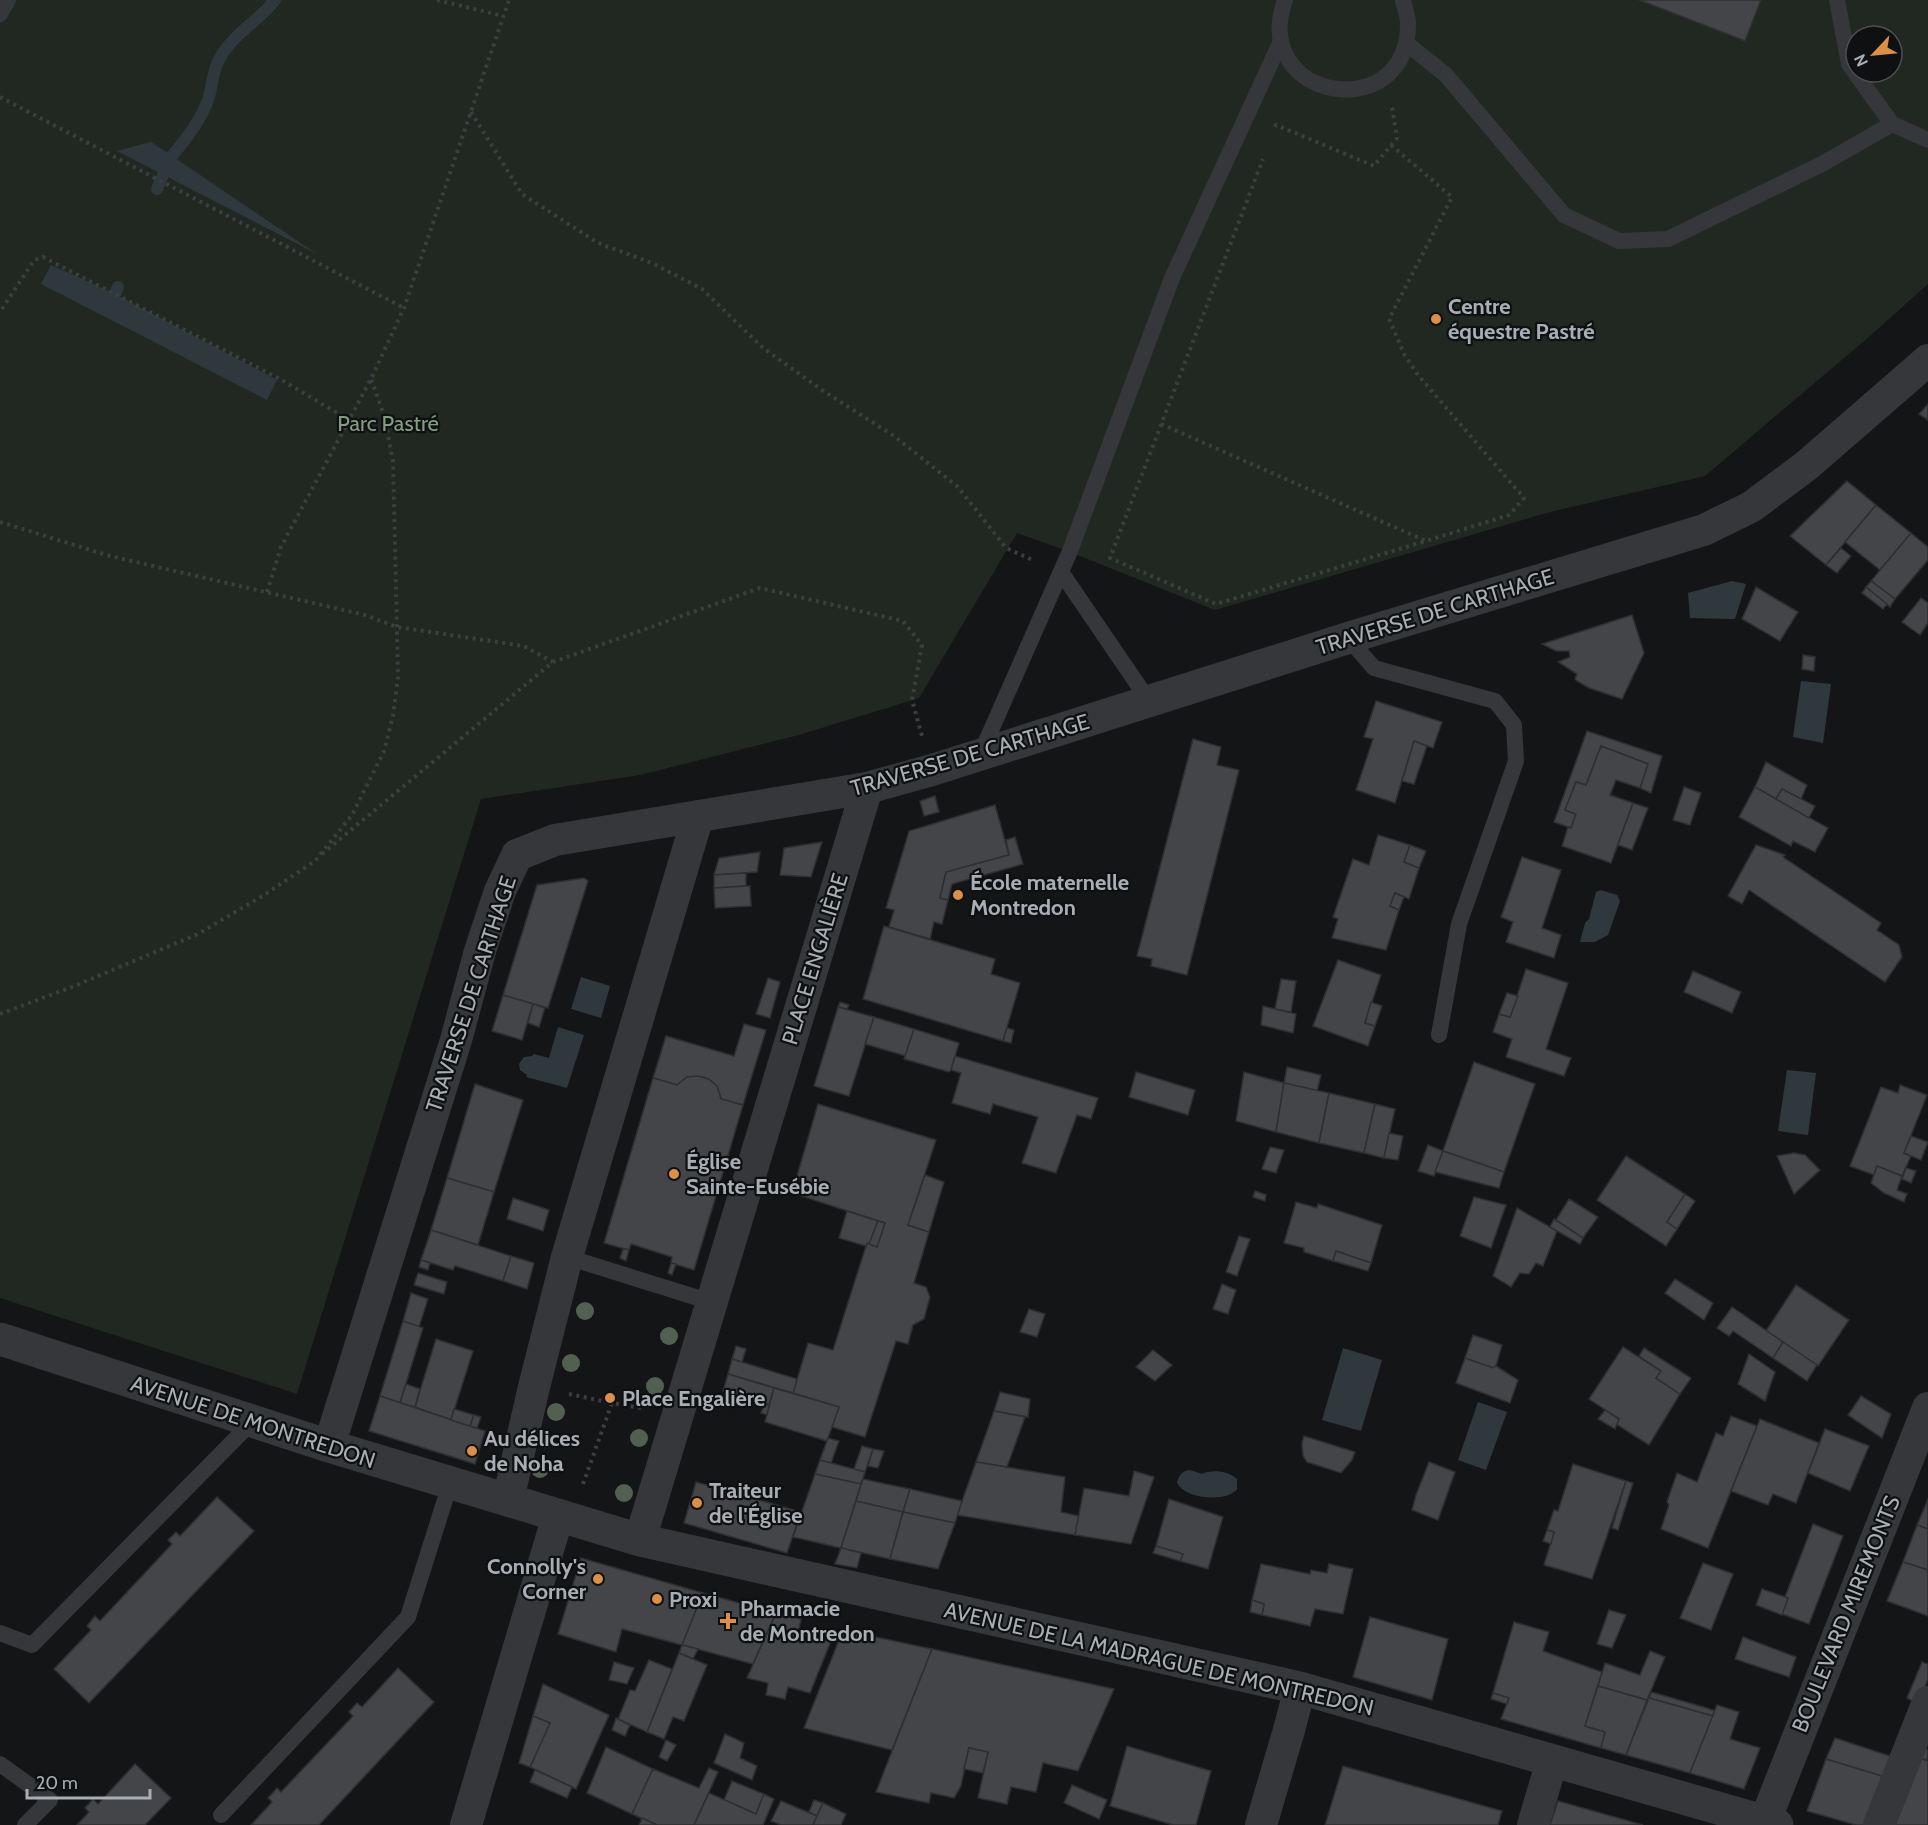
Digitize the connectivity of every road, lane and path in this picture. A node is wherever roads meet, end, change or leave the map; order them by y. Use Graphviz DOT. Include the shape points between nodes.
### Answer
graph roads {
  1 [pos="8,0"];
  2 [pos="437,0"];
  3 [pos="509,0"];
  4 [pos="1285,0"];
  5 [pos="1403,0"];
  6 [pos="1837,0"];
  7 [pos="0,14"];
  8 [pos="503,15"];
  9 [pos="1281,41"];
  10 [pos="1406,43"];
  11 [pos="1387,74"];
  12 [pos="0,97"];
  13 [pos="471,112"];
  14 [pos="1892,124"];
  15 [pos="1271,136"];
  16 [pos="1928,140"];
  17 [pos="1391,145"];
  18 [pos="1263,158"];
  19 [pos="404,308"];
  20 [pos="2,309"];
  21 [pos="1928,360"];
  22 [pos="370,379"];
  23 [pos="349,420"];
  24 [pos="1161,424"];
  25 [pos="0,522"];
  26 [pos="1426,542"];
  27 [pos="1060,572"];
  28 [pos="267,592"];
  29 [pos="397,627"];
  30 [pos="1348,639"];
  31 [pos="553,662"];
  32 [pos="912,700"];
  33 [pos="1149,701"];
  34 [pos="981,753"];
  35 [pos="867,788"];
  36 [pos="698,816"];
  37 [pos="315,861"];
  38 [pos="0,1014"];
  39 [pos="1439,1035"];
  40 [pos="567,1257"];
  41 [pos="711,1302"];
  42 [pos="0,1339"];
  43 [pos="1928,1408"];
  44 [pos="677,1415"];
  45 [pos="252,1422"];
  46 [pos="328,1446"];
  47 [pos="450,1484"];
  48 [pos="508,1500"];
  49 [pos="564,1517"];
  50 [pos="640,1540"];
  51 [pos="0,1633"];
  52 [pos="1300,1688"];
  53 [pos="1928,1702"];
  54 [pos="1552,1761"];
  55 [pos="0,1764"];
  56 [pos="221,1815"];
  57 [pos="471,1823"];
  58 [pos="1771,1823"];
  59 [pos="26,1825"];
  60 [pos="1261,1825"];
  61 [pos="1533,1825"];
  62 [pos="1879,1825"];
  1 -- 7 [label="lane"];
  2 -- 8 [label="path"];
  3 -- 8 [label="path"];
  4 -- 9 [label="lane"];
  5 -- 10 [label="lane" via="1408,21"];
  6 -- 14 [label="lane" via="1850,64"];
  8 -- 13 [label="path"];
  9 -- 11 [label="lane" via="1290,62 1309,80 1329,89 1358,89"];
  9 -- 27 [label="lane" via="1172,278"];
  10 -- 11 [label="lane"];
  10 -- 14 [label="lane" via="1446,75 1564,215 1619,241 1668,239 1821,164"];
  11 -- 17 [label="path" via="1397,138"];
  12 -- 19 [label="path"];
  13 -- 19 [label="path"];
  13 -- 27 [label="path" via="522,194 598,243 652,263 702,289 763,348 894,436 958,487 1006,548"];
  14 -- 16 [label="lane"];
  15 -- 17 [label="path" via="1276,125 1374,166"];
  17 -- 26 [label="path" via="1452,197 1389,319 1418,375 1524,498 1509,515"];
  18 -- 24 [label="path"];
  19 -- 22 [label="path"];
  20 -- 23 [label="path" via="34,260 43,257 280,379"];
  21 -- 30 [label="street, TRAVERSE DE CARTHAGE" via="1806,466 1751,507 1723,521"];
  22 -- 23 [label="path"];
  22 -- 29 [label="path" via="384,415 393,460"];
  23 -- 28 [label="path" via="281,547"];
  24 -- 26 [label="path"];
  24 -- 26 [label="path" via="1110,558 1216,604"];
  25 -- 28 [label="path" via="110,556"];
  27 -- 33 [label="lane"];
  27 -- 34 [label="lane"];
  28 -- 29 [label="path" via="365,615"];
  29 -- 31 [label="path" via="524,646"];
  29 -- 37 [label="path" via="398,677 384,751 352,815"];
  30 -- 33 [label="street, TRAVERSE DE CARTHAGE"];
  30 -- 39 [label="lane" via="1374,668 1495,701 1514,725 1516,761 1459,924"];
  31 -- 32 [label="path" via="760,588 903,621 922,645"];
  31 -- 37 [label="path"];
  33 -- 34 [label="street, TRAVERSE DE CARTHAGE"];
  34 -- 35 [label="street, TRAVERSE DE CARTHAGE"];
  35 -- 36 [label="street, TRAVERSE DE CARTHAGE"];
  35 -- 41 [label="street, PLACE ENGALIÈRE"];
  36 -- 40 [label="street"];
  36 -- 46 [label="street, TRAVERSE DE CARTHAGE" via="555,840 518,855 500,891 480,951 456,1040"];
  37 -- 38 [label="path" via="198,934"];
  40 -- 41 [label="lane"];
  40 -- 48 [label="street"];
  41 -- 44 [label="street, PLACE ENGALIÈRE"];
  42 -- 45 [label="street, AVENUE DE MONTREDON"];
  43 -- 58 [label="street, BOULEVARD MIREMONTS"];
  44 -- 49 [label="path" via="612,1403"];
  44 -- 50 [label="street, PLACE ENGALIÈRE"];
  45 -- 46 [label="street, AVENUE DE MONTREDON"];
  45 -- 51 [label="lane" via="32,1646"];
  46 -- 47 [label="street, AVENUE DE MONTREDON"];
  47 -- 48 [label="street, AVENUE DE MONTREDON"];
  47 -- 56 [label="lane" via="408,1617"];
  48 -- 49 [label="street"];
  49 -- 50 [label="street"];
  49 -- 57 [label="street"];
  50 -- 52 [label="street, AVENUE DE LA MADRAGUE DE MONTREDON"];
  52 -- 54 [label="street, AVENUE DE LA MADRAGUE DE MONTREDON"];
  52 -- 60 [label="street"];
  53 -- 62 [label="street"];
  54 -- 58 [label="street, AVENUE DE LA MADRAGUE DE MONTREDON"];
  54 -- 61 [label="street"];
  55 -- 59 [label="lane" via="50,1800"];
}
